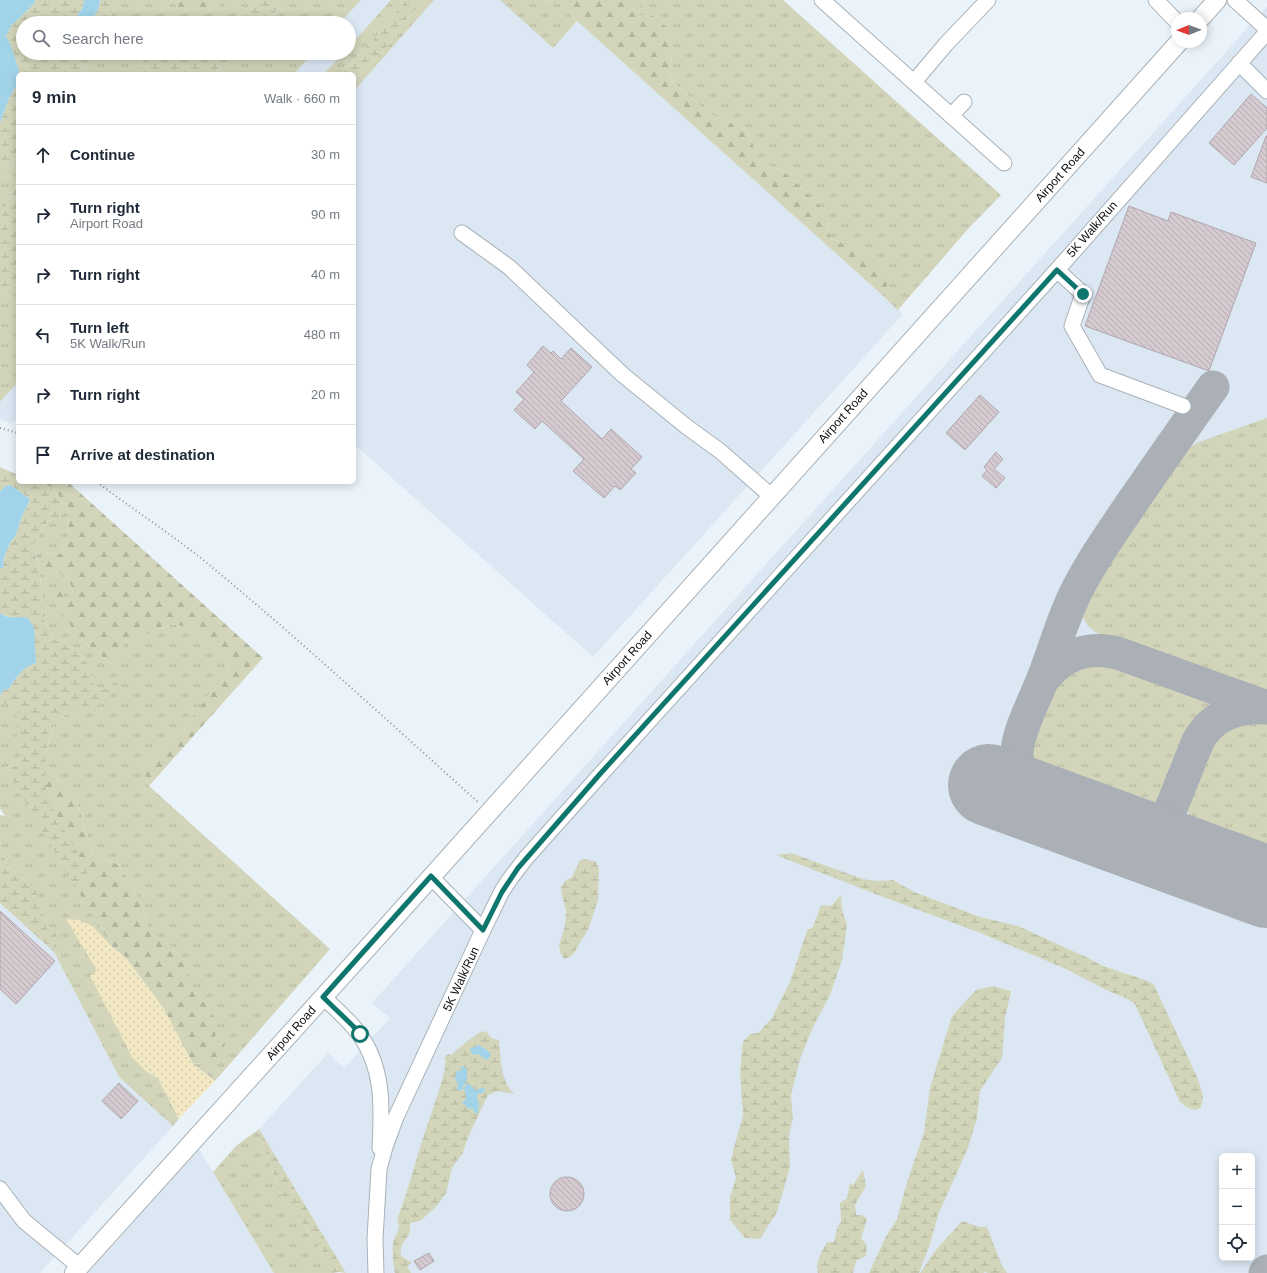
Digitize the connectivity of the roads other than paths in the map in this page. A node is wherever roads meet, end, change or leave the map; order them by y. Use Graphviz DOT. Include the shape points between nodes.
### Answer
graph roads {
  1 [pos="822,0"];
  2 [pos="988,0"];
  3 [pos="1156,0"];
  4 [pos="1217,0"];
  5 [pos="1235,0"];
  6 [pos="1206,12"];
  7 [pos="1171,16"];
  8 [pos="1267,30"];
  9 [pos="1174,48"];
  10 [pos="1239,63"];
  11 [pos="914,82"];
  12 [pos="1267,92"];
  13 [pos="964,102"];
  14 [pos="951,116"];
  15 [pos="1004,163"];
  16 [pos="462,233"];
  17 [pos="1057,270"];
  18 [pos="1183,406"];
  19 [pos="771,496"];
  20 [pos="431,876"];
  21 [pos="483,930"];
  22 [pos="323,997"];
  23 [pos="379,1169"];
  24 [pos="0,1189"];
  25 [pos="77,1270"];
  26 [pos="376,1273"];
  1 -- 11 [label="lane"];
  2 -- 11 [label="lane"];
  3 -- 7 [label="lane"];
  4 -- 6 [label="main road"];
  5 -- 8 [label="lane"];
  8 -- 10 [label="lane, 5K Walk/Run"];
  9 -- 19 [label="main road, Airport Road"];
  10 -- 12 [label="lane"];
  10 -- 17 [label="lane, 5K Walk/Run"];
  11 -- 14 [label="lane"];
  13 -- 14 [label="lane"];
  14 -- 15 [label="lane"];
  16 -- 19 [label="lane" via="509,267 623,375 720,451"];
  17 -- 18 [label="lane" via="1083,294 1072,326 1100,375"];
  17 -- 21 [label="lane, 5K Walk/Run" via="526,858 502,892"];
  19 -- 20 [label="main road, Airport Road"];
  20 -- 21 [label="lane"];
  20 -- 22 [label="main road, Airport Road"];
  21 -- 23 [label="lane, 5K Walk/Run" via="396,1117"];
  22 -- 23 [label="lane" via="360,1034 376,1066 381,1100"];
  22 -- 25 [label="main road, Airport Road"];
  23 -- 26 [label="lane, 5K Walk/Run"];
  24 -- 25 [label="lane" via="24,1221"];
}
